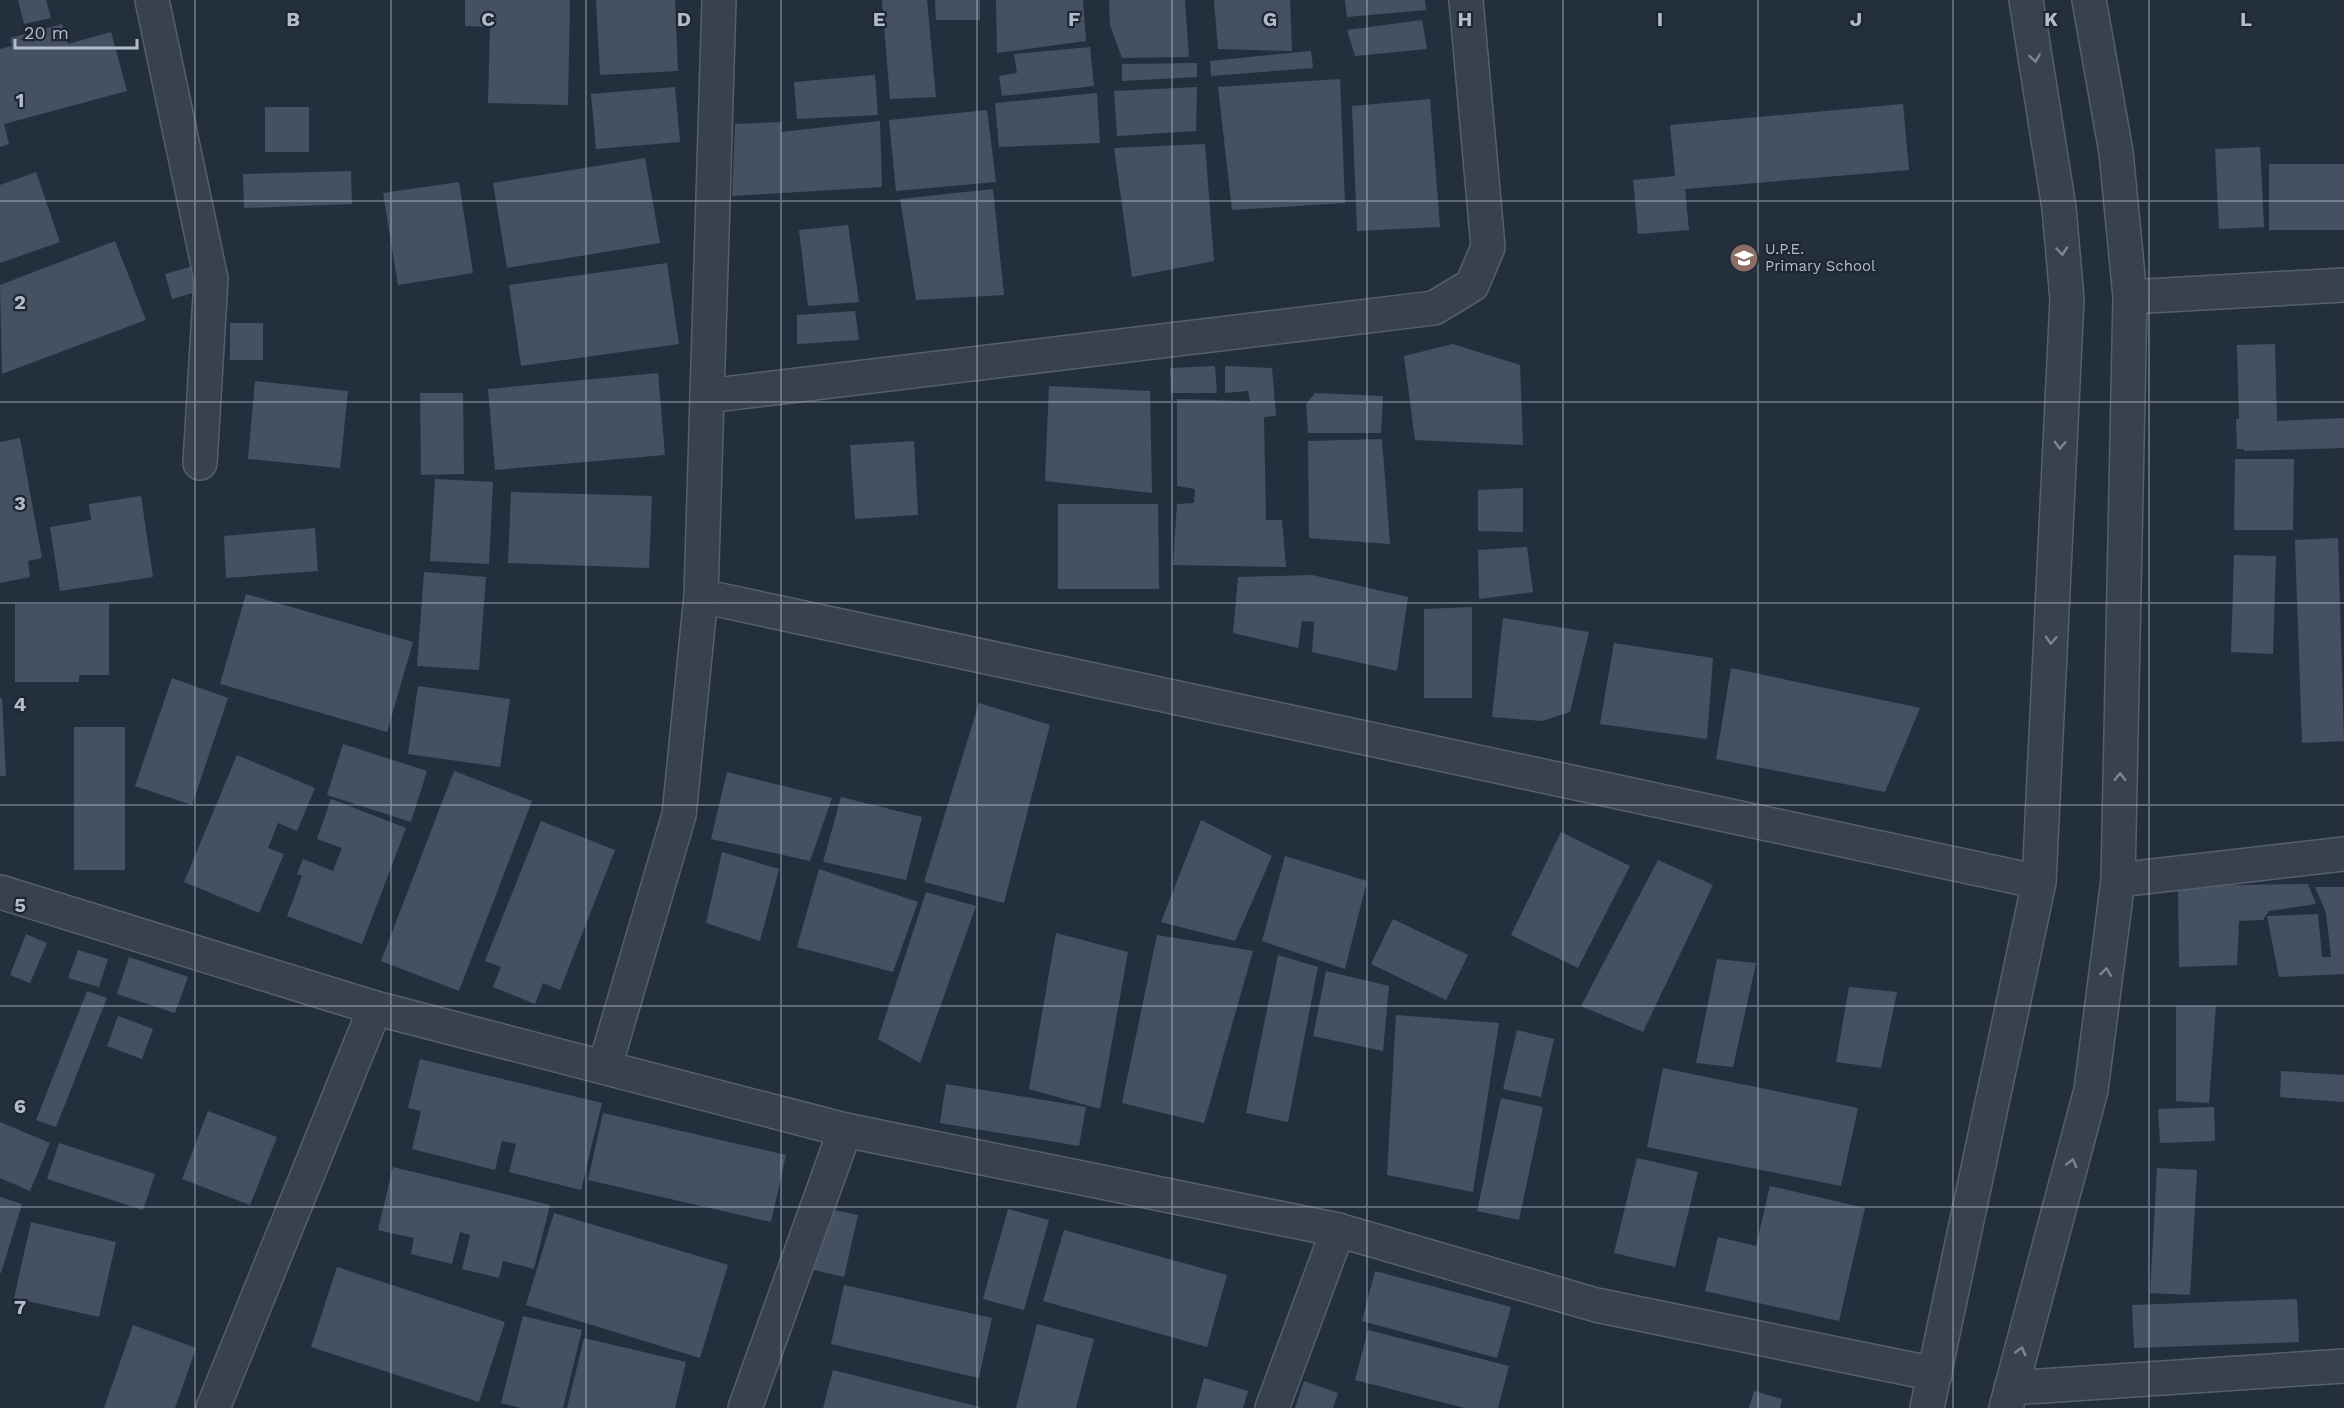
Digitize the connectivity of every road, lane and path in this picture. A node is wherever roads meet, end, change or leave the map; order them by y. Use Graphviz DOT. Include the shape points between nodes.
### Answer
graph roads {
  1 [pos="152,0"];
  2 [pos="719,0"];
  3 [pos="1466,0"];
  4 [pos="2026,0"];
  5 [pos="2089,0"];
  6 [pos="2344,285"];
  7 [pos="2130,297"];
  8 [pos="707,396"];
  9 [pos="200,463"];
  10 [pos="701,596"];
  11 [pos="2344,854"];
  12 [pos="2118,880"];
  13 [pos="2039,882"];
  14 [pos="0,892"];
  15 [pos="375,1008"];
  16 [pos="605,1066"];
  17 [pos="845,1130"];
  18 [pos="1338,1230"];
  19 [pos="2344,1366"];
  20 [pos="1935,1374"];
  21 [pos="2009,1398"];
  22 [pos="213,1408"];
  23 [pos="745,1408"];
  24 [pos="1272,1408"];
  25 [pos="1927,1408"];
  1 -- 9 [label="street" via="211,279"];
  2 -- 8 [label="street"];
  3 -- 8 [label="street" via="1488,247 1472,285 1434,308"];
  4 -- 13 [label="street, one-way" via="2059,208 2067,300"];
  5 -- 7 [label="street" via="2116,152"];
  6 -- 7 [label="street"];
  12 -- 7 [label="street, one-way"];
  8 -- 10 [label="street"];
  10 -- 13 [label="street"];
  10 -- 16 [label="street" via="679,815"];
  11 -- 12 [label="street"];
  21 -- 12 [label="street, one-way" via="2091,1090"];
  13 -- 20 [label="street"];
  14 -- 15 [label="street"];
  15 -- 16 [label="street"];
  15 -- 22 [label="street"];
  16 -- 17 [label="street"];
  17 -- 18 [label="street"];
  17 -- 23 [label="street"];
  18 -- 20 [label="street" via="1596,1305"];
  18 -- 24 [label="street"];
  19 -- 21 [label="street"];
  20 -- 25 [label="street"];
}
